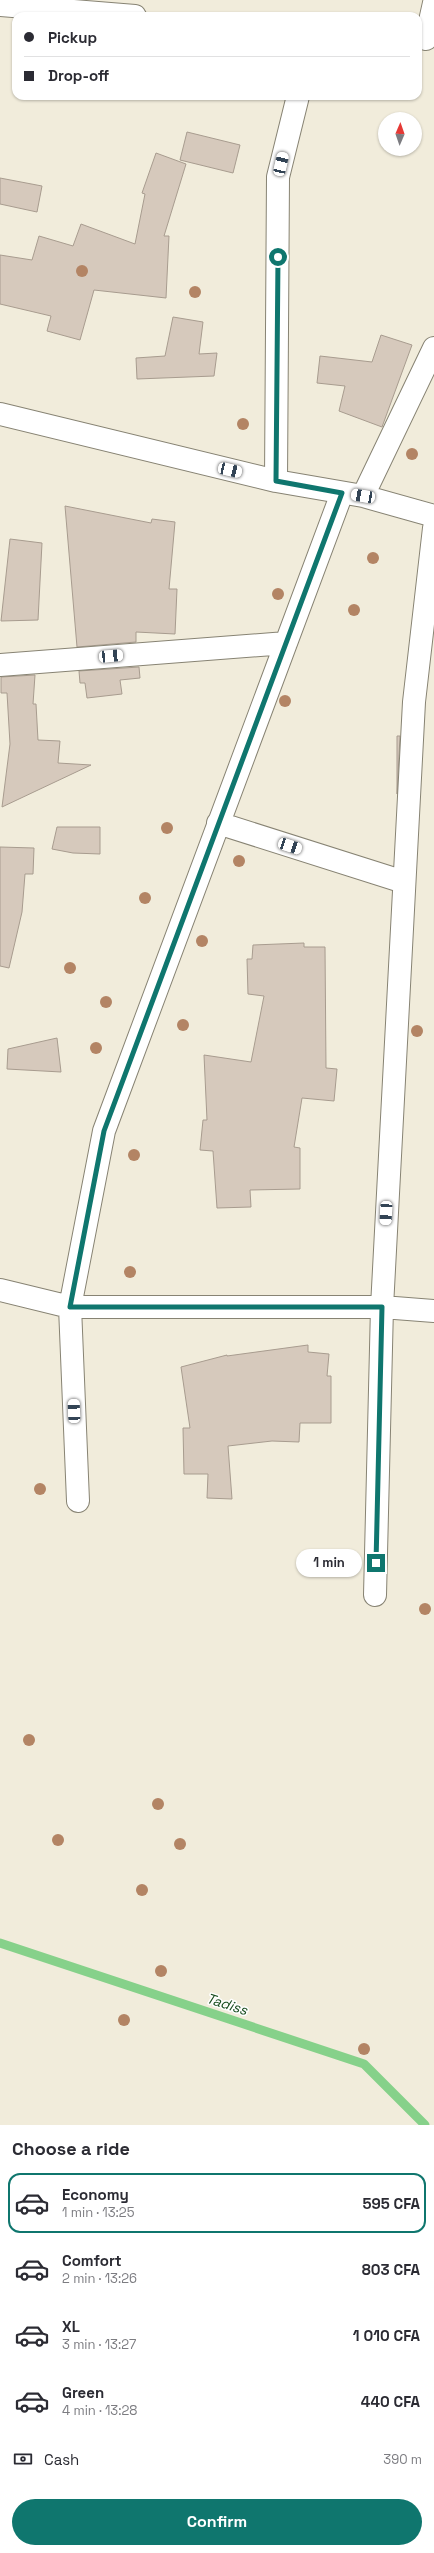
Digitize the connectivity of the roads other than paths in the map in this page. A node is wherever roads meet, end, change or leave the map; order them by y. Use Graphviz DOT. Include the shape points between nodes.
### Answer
graph roads {
  1 [pos="434,3"];
  2 [pos="0,5"];
  3 [pos="86,12"];
  4 [pos="426,39"];
  5 [pos="297,100"];
  6 [pos="434,348"];
  7 [pos="0,414"];
  8 [pos="276,481"];
  9 [pos="352,495"];
  10 [pos="434,516"];
  11 [pos="434,528"];
  12 [pos="286,642"];
  13 [pos="0,665"];
  14 [pos="218,823"];
  15 [pos="404,882"];
  16 [pos="0,1290"];
  17 [pos="70,1307"];
  18 [pos="382,1307"];
  19 [pos="434,1311"];
  20 [pos="78,1501"];
  21 [pos="375,1595"];
  1 -- 4 [label="street"];
  2 -- 3 [label="street"];
  5 -- 8 [label="street" via="278,177"];
  6 -- 9 [label="street"];
  7 -- 8 [label="street"];
  8 -- 9 [label="street"];
  9 -- 10 [label="street"];
  9 -- 12 [label="street"];
  11 -- 15 [label="street" via="414,702"];
  12 -- 13 [label="street"];
  12 -- 14 [label="street"];
  14 -- 15 [label="street"];
  14 -- 17 [label="street" via="104,1131"];
  15 -- 18 [label="street"];
  16 -- 17 [label="street"];
  17 -- 18 [label="street"];
  17 -- 20 [label="street"];
  18 -- 19 [label="street"];
  18 -- 21 [label="street"];
}
